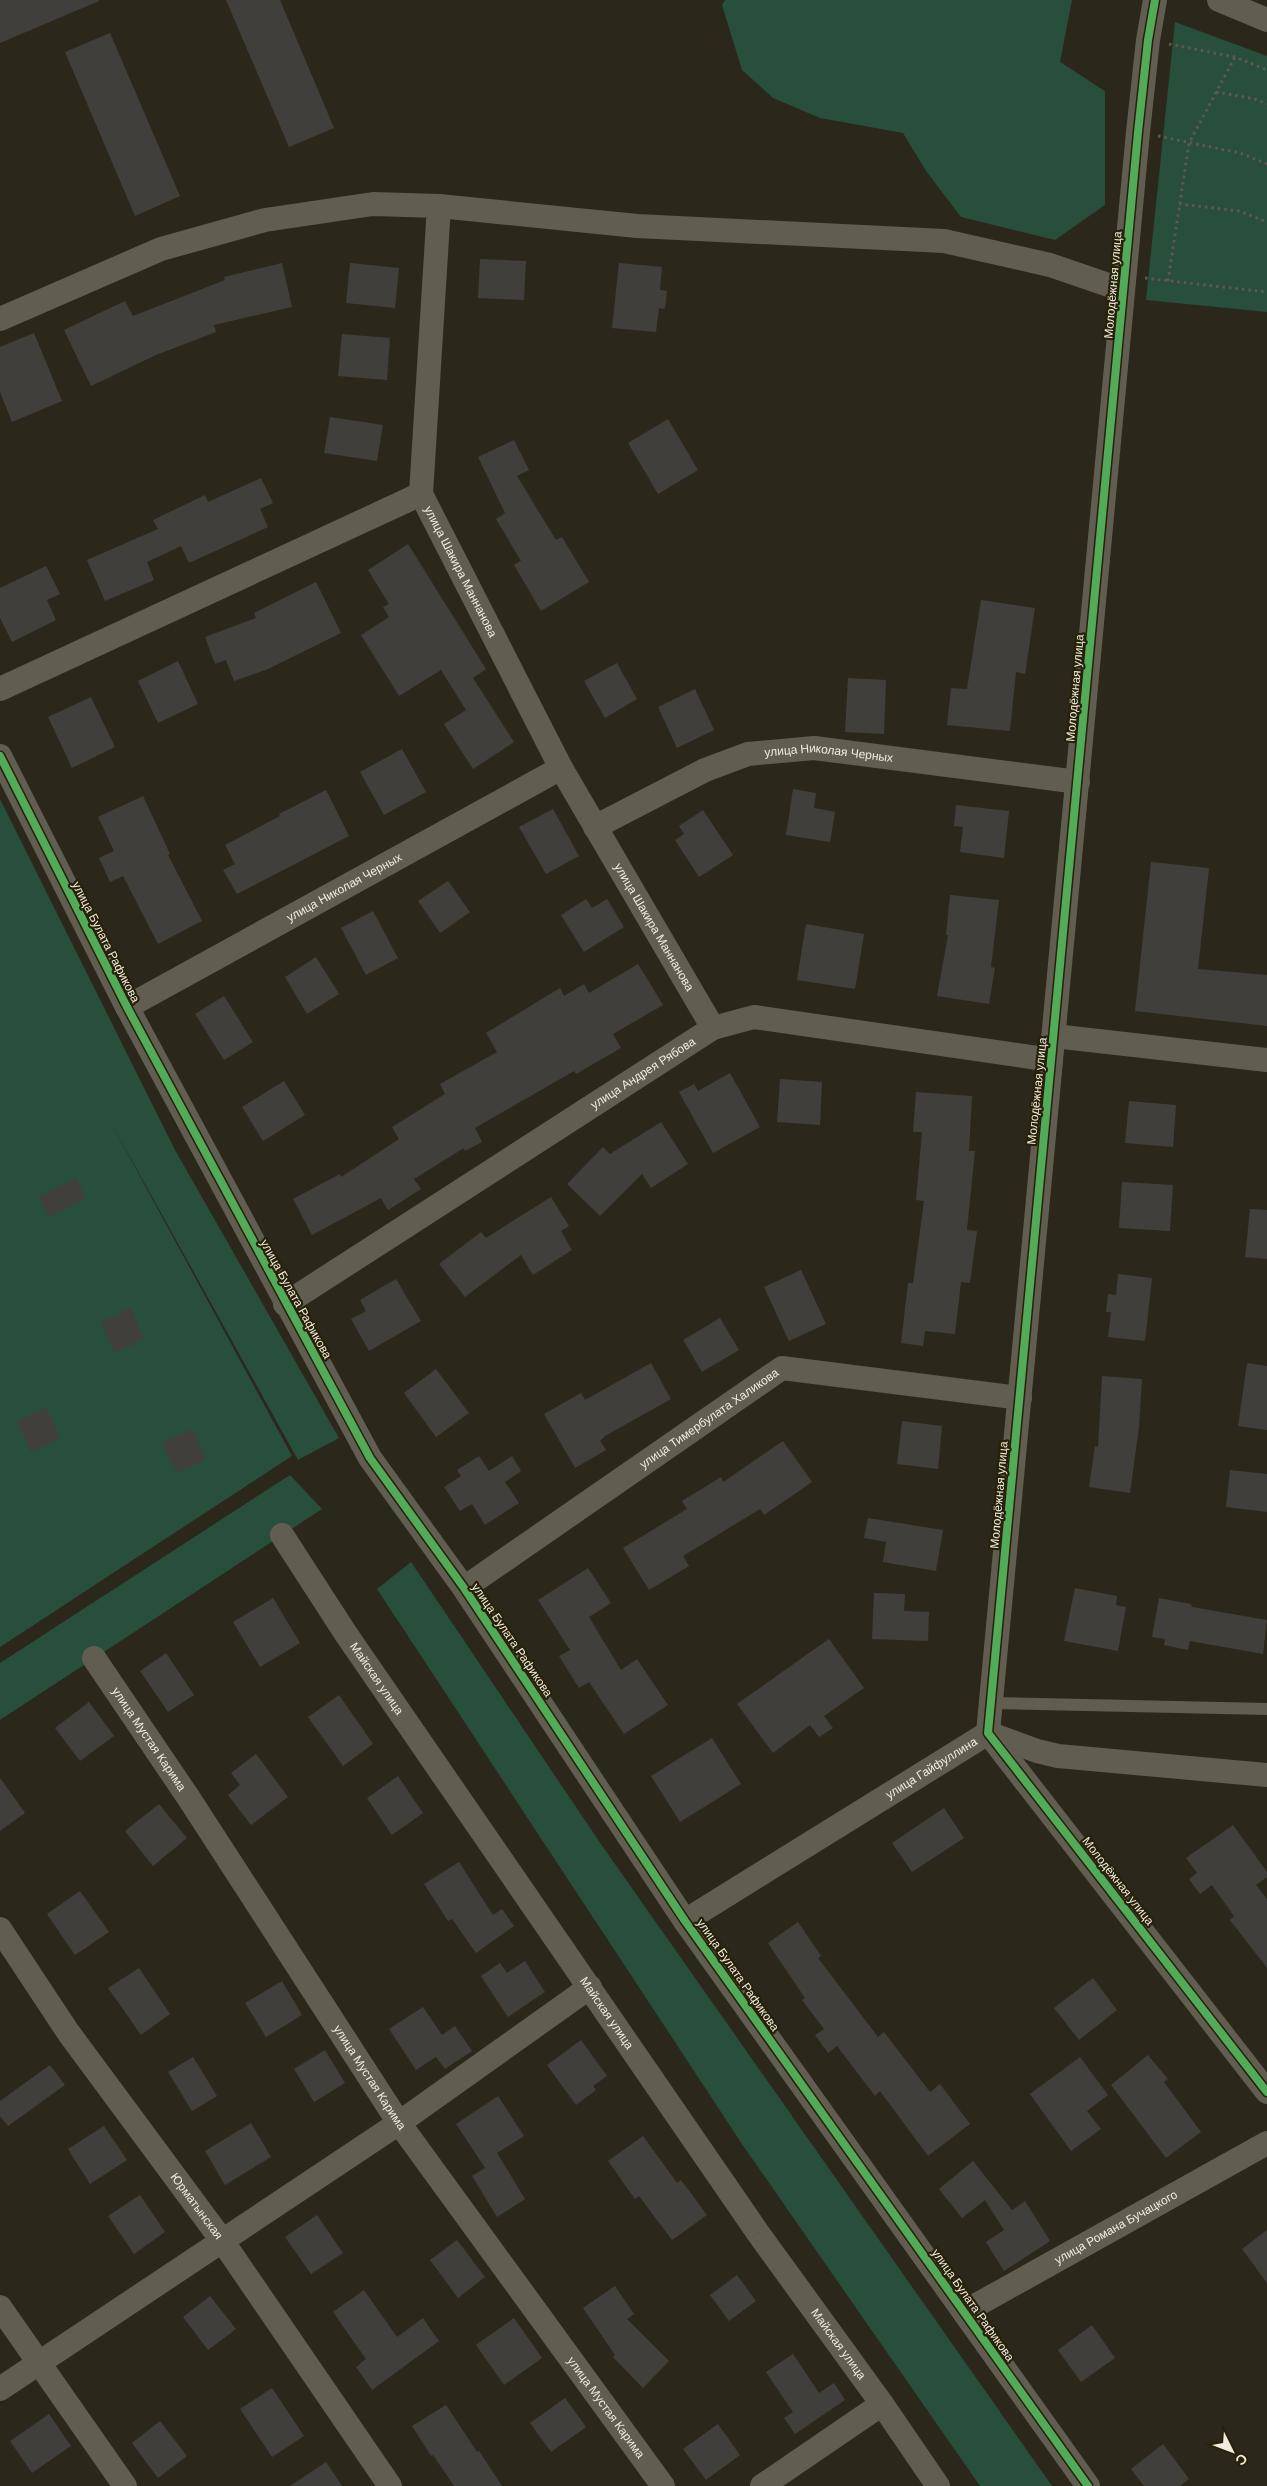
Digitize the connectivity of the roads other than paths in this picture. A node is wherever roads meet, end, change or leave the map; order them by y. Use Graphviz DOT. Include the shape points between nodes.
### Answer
graph roads {
  1 [pos="1155,0"];
  2 [pos="1219,0"];
  3 [pos="1267,20"];
  4 [pos="439,206"];
  5 [pos="1124,283"];
  6 [pos="0,319"];
  7 [pos="421,494"];
  8 [pos="0,689"];
  9 [pos="0,756"];
  10 [pos="561,768"];
  11 [pos="1078,782"];
  12 [pos="595,826"];
  13 [pos="126,1007"];
  14 [pos="713,1028"];
  15 [pos="1054,1036"];
  16 [pos="1051,1060"];
  17 [pos="1267,1060"];
  18 [pos="285,1304"];
  19 [pos="1020,1398"];
  20 [pos="282,1534"];
  21 [pos="464,1588"];
  22 [pos="94,1658"];
  23 [pos="991,1703"];
  24 [pos="1267,1709"];
  25 [pos="988,1733"];
  26 [pos="1267,1775"];
  27 [pos="685,1921"];
  28 [pos="0,1929"];
  29 [pos="590,1987"];
  30 [pos="1267,2092"];
  31 [pos="399,2123"];
  32 [pos="1267,2143"];
  33 [pos="221,2239"];
  34 [pos="0,2307"];
  35 [pos="964,2312"];
  36 [pos="38,2362"];
  37 [pos="0,2389"];
  38 [pos="882,2404"];
  39 [pos="125,2486"];
  40 [pos="390,2486"];
  41 [pos="663,2486"];
  42 [pos="762,2486"];
  43 [pos="938,2486"];
  44 [pos="1088,2486"];
  1 -- 5 [label="street, Молодёжная улица" via="1148,40"];
  2 -- 3 [label="street"];
  4 -- 5 [label="street" via="637,226 944,242"];
  4 -- 6 [label="street" via="373,204 265,220 161,249"];
  4 -- 7 [label="street"];
  5 -- 11 [label="street, Молодёжная улица"];
  7 -- 8 [label="street, улица Шакира Маннанова"];
  7 -- 10 [label="street, улица Шакира Маннанова"];
  9 -- 13 [label="street, улица Булата Рафикова"];
  10 -- 12 [label="street, улица Шакира Маннанова"];
  10 -- 13 [label="street, улица Николая Черных"];
  11 -- 12 [label="street, улица Николая Черных" via="814,748 748,754 706,770"];
  11 -- 15 [label="street, Молодёжная улица"];
  12 -- 14 [label="street, улица Шакира Маннанова"];
  13 -- 18 [label="street, улица Булата Рафикова"];
  14 -- 16 [label="street, улица Андрея Рябова" via="754,1017"];
  14 -- 18 [label="street, улица Андрея Рябова"];
  15 -- 16 [label="street, Молодёжная улица"];
  15 -- 17 [label="street"];
  16 -- 19 [label="street, Молодёжная улица"];
  18 -- 21 [label="street, улица Булата Рафикова" via="370,1458"];
  19 -- 21 [label="street, улица Тимербулата Халикова" via="782,1368"];
  19 -- 23 [label="street, Молодёжная улица"];
  20 -- 29 [label="street, Майская улица" via="346,1634"];
  21 -- 27 [label="street, улица Булата Рафикова"];
  22 -- 31 [label="street, улица Мустая Карима"];
  23 -- 24 [label="lane"];
  23 -- 25 [label="street, Молодёжная улица"];
  25 -- 26 [label="street, улица Гайфуллина" via="1037,1752 1058,1756"];
  25 -- 27 [label="street, улица Гайфуллина"];
  25 -- 30 [label="street, Молодёжная улица"];
  27 -- 35 [label="street, улица Булата Рафикова"];
  28 -- 33 [label="street, Юрматынская" via="68,2032"];
  29 -- 31 [label="street"];
  29 -- 38 [label="street, Майская улица" via="758,2233"];
  31 -- 33 [label="street"];
  31 -- 41 [label="street, улица Мустая Карима"];
  32 -- 35 [label="street, улица Романа Бучацкого"];
  33 -- 36 [label="street"];
  33 -- 40 [label="street, Юрматынская"];
  34 -- 36 [label="street"];
  35 -- 44 [label="street, улица Булата Рафикова"];
  36 -- 37 [label="street"];
  36 -- 39 [label="street"];
  38 -- 42 [label="street"];
  38 -- 43 [label="street, Майская улица"];
}
